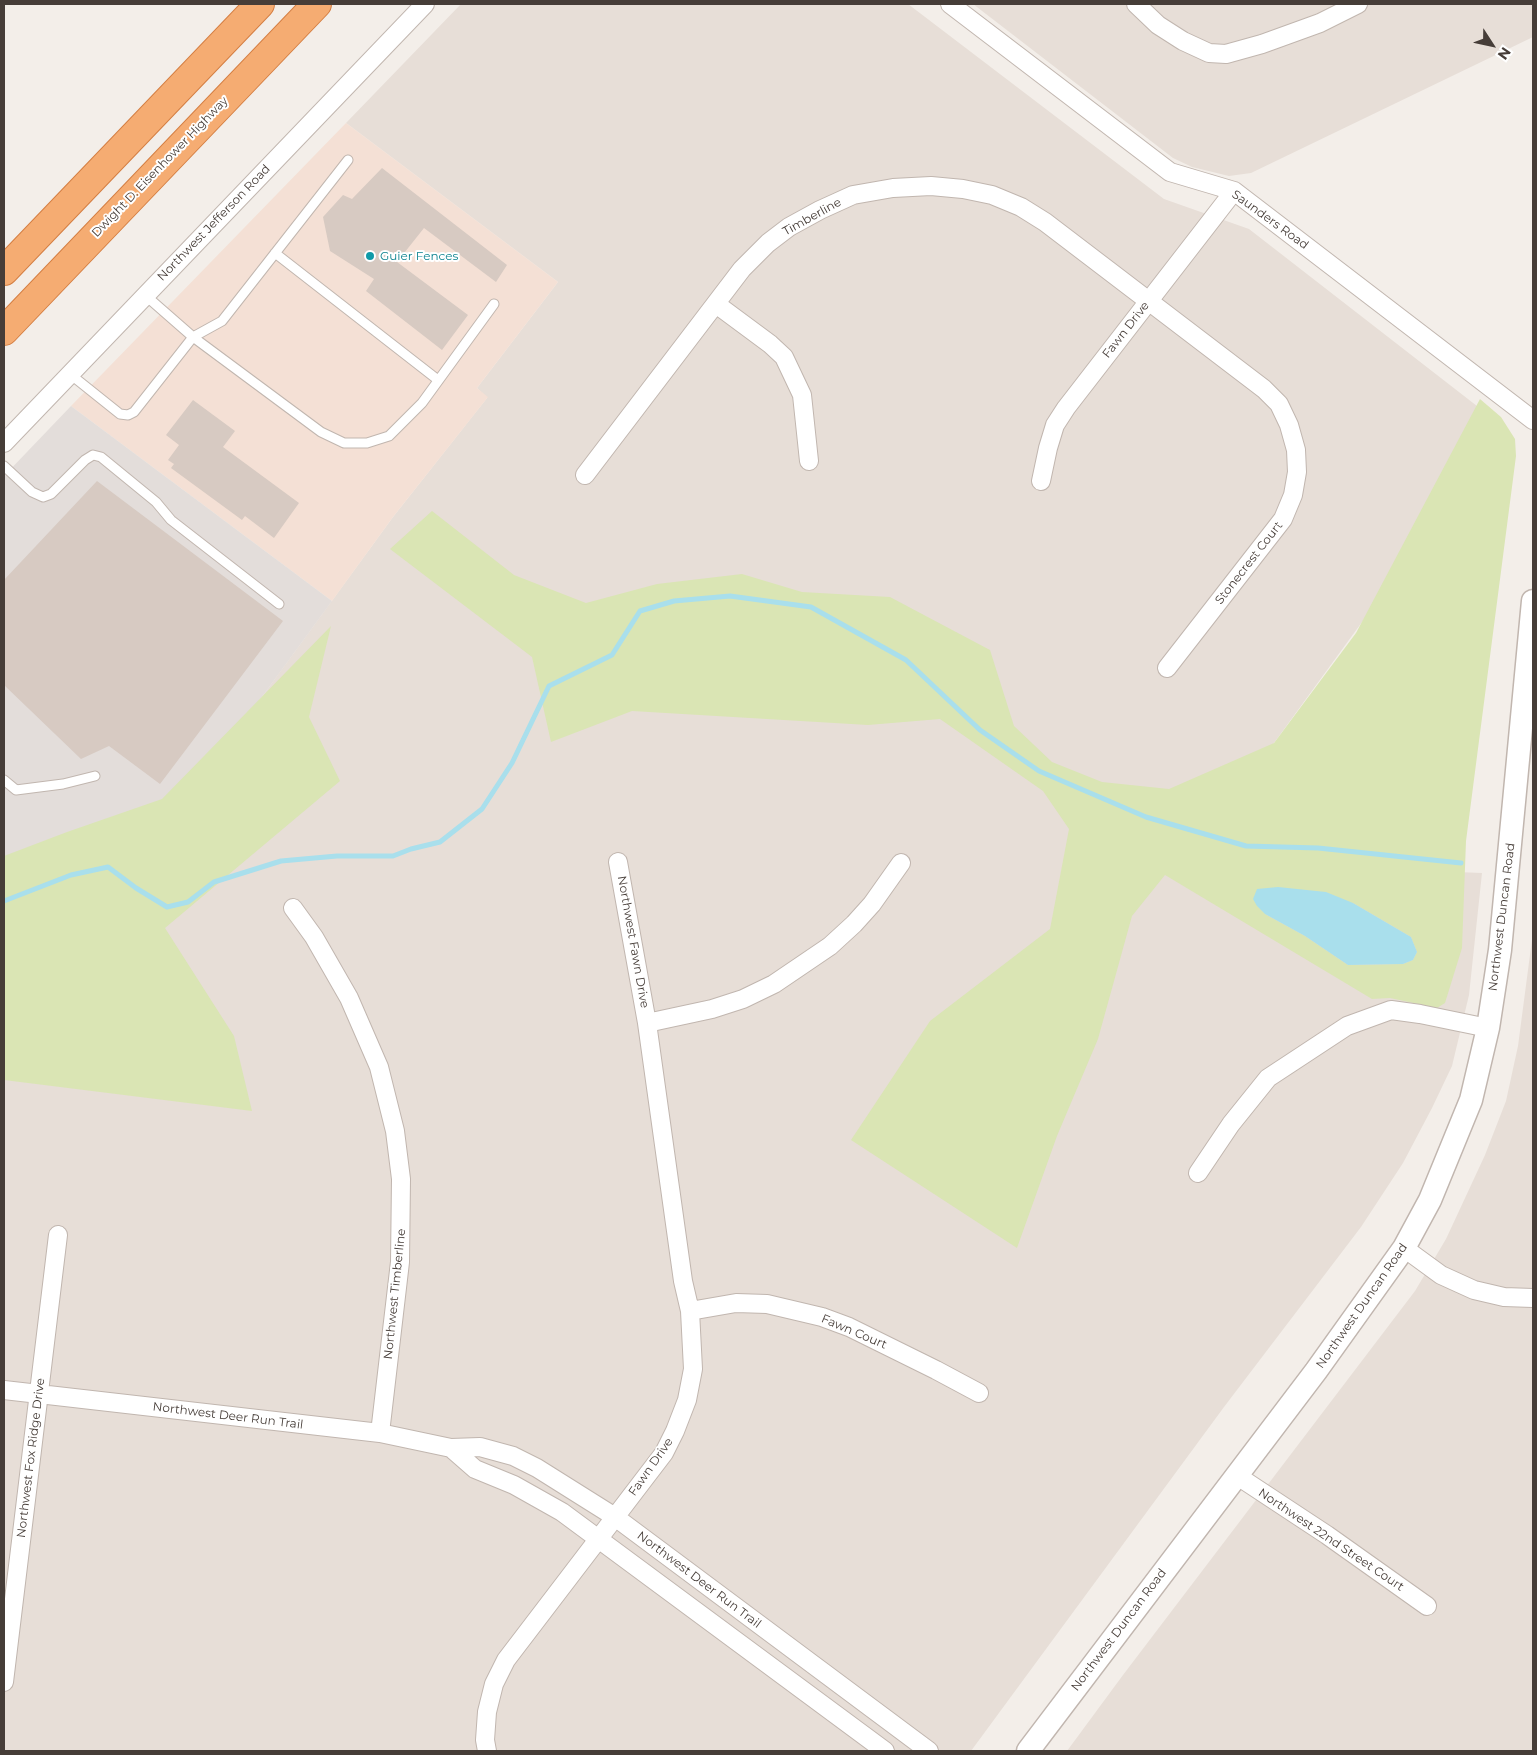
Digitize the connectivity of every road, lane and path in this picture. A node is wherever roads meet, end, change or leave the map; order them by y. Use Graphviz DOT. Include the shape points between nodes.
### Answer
graph roads {
  1 [pos="260,4"];
  2 [pos="317,4"];
  3 [pos="425,4"];
  4 [pos="950,4"];
  5 [pos="1136,4"];
  6 [pos="1358,4"];
  7 [pos="348,160"];
  8 [pos="1234,191"];
  9 [pos="275,253"];
  10 [pos="4,271"];
  11 [pos="145,295"];
  12 [pos="1149,301"];
  13 [pos="494,304"];
  14 [pos="716,304"];
  15 [pos="4,331"];
  16 [pos="193,337"];
  17 [pos="70,374"];
  18 [pos="438,380"];
  19 [pos="1533,420"];
  20 [pos="4,443"];
  21 [pos="809,461"];
  22 [pos="4,466"];
  23 [pos="585,475"];
  24 [pos="1041,480"];
  25 [pos="1533,601"];
  26 [pos="280,604"];
  27 [pos="1168,668"];
  28 [pos="94,776"];
  29 [pos="4,780"];
  30 [pos="618,862"];
  31 [pos="901,863"];
  32 [pos="293,908"];
  33 [pos="647,1023"];
  34 [pos="1488,1028"];
  35 [pos="1198,1173"];
  36 [pos="58,1235"];
  37 [pos="1404,1248"];
  38 [pos="1533,1298"];
  39 [pos="690,1311"];
  40 [pos="4,1390"];
  41 [pos="979,1393"];
  42 [pos="38,1394"];
  43 [pos="380,1434"];
  44 [pos="451,1448"];
  45 [pos="1236,1476"];
  46 [pos="615,1517"];
  47 [pos="599,1538"];
  48 [pos="1427,1606"];
  49 [pos="796,1652"];
  50 [pos="5,1655"];
  51 [pos="781,1674"];
  52 [pos="4,1682"];
  53 [pos="487,1751"];
  54 [pos="885,1751"];
  55 [pos="929,1751"];
  56 [pos="1028,1751"];
  1 -- 10 [label="highway"];
  2 -- 15 [label="highway, Dwight D. Eisenhower Highway"];
  3 -- 11 [label="street, Northwest Jefferson Road"];
  4 -- 8 [label="street, Saunders Road" via="1170,172"];
  5 -- 6 [label="street" via="1158,25 1183,41 1209,53 1226,54 1320,23"];
  7 -- 9 [label="lane"];
  8 -- 12 [label="street, Fawn Drive"];
  8 -- 19 [label="street, Saunders Road"];
  9 -- 16 [label="lane" via="222,322"];
  9 -- 18 [label="lane"];
  11 -- 16 [label="lane"];
  11 -- 17 [label="street, Northwest Jefferson Road"];
  12 -- 14 [label="street, Timberline" via="1022,207 992,195 931,186 853,195 820,210 768,242 742,269"];
  12 -- 24 [label="street, Fawn Drive" via="1055,425"];
  12 -- 27 [label="street, Stonecrest Court" via="1279,404 1296,450 1293,495 1283,520"];
  13 -- 18 [label="lane"];
  14 -- 21 [label="street" via="784,357 802,395"];
  14 -- 23 [label="street, Timberline"];
  16 -- 17 [label="lane" via="134,412 128,415 120,414"];
  16 -- 18 [label="lane" via="321,432 344,443 367,443 389,436 422,403"];
  17 -- 20 [label="street, Northwest Jefferson Road"];
  22 -- 26 [label="lane" via="32,492 43,497 52,494 85,460 93,455 101,457 156,502 171,520"];
  25 -- 34 [label="street, Northwest Duncan Road" via="1500,950"];
  28 -- 29 [label="lane" via="16,790"];
  30 -- 33 [label="street, Northwest Fawn Drive"];
  31 -- 33 [label="street" via="854,924 830,946 774,984 712,1009"];
  32 -- 43 [label="street, Northwest Timberline" via="314,936 349,998 379,1067 396,1131 401,1179 400,1262"];
  33 -- 39 [label="street, Fawn Drive"];
  34 -- 35 [label="street" via="1391,1010 1346,1026 1268,1078"];
  34 -- 37 [label="street, Northwest Duncan Road" via="1472,1100 1430,1200"];
  36 -- 42 [label="street, Northwest Fox Ridge Drive"];
  37 -- 38 [label="street" via="1441,1275 1474,1290 1504,1297"];
  37 -- 45 [label="street, Northwest Duncan Road"];
  39 -- 41 [label="street, Fawn Court" via="736,1302 766,1304 822,1317 858,1331"];
  39 -- 46 [label="street, Fawn Drive" via="693,1368 687,1400 664,1453"];
  40 -- 42 [label="street, Northwest Deer Run Trail"];
  42 -- 43 [label="street, Northwest Deer Run Trail"];
  42 -- 50 [label="street, Northwest Fox Ridge Drive"];
  43 -- 44 [label="street, Northwest Deer Run Trail"];
  44 -- 46 [label="street, Northwest Deer Run Trail" via="480,1447 512,1456"];
  44 -- 47 [label="street, Northwest Deer Run Trail" via="475,1469 554,1507"];
  45 -- 48 [label="street, Northwest 22nd Street Court"];
  45 -- 56 [label="street, Northwest Duncan Road"];
  46 -- 47 [label="street, Fawn Drive"];
  46 -- 49 [label="street, Northwest Deer Run Trail"];
  47 -- 51 [label="street, Northwest Deer Run Trail"];
  47 -- 53 [label="street, Fawn Drive" via="506,1660 494,1684 487,1712"];
  49 -- 51 [label="street"];
  49 -- 55 [label="street, Northwest Deer Run Trail"];
  50 -- 52 [label="street, Northwest Fox Ridge Drive"];
  51 -- 54 [label="street, Northwest Deer Run Trail"];
}
